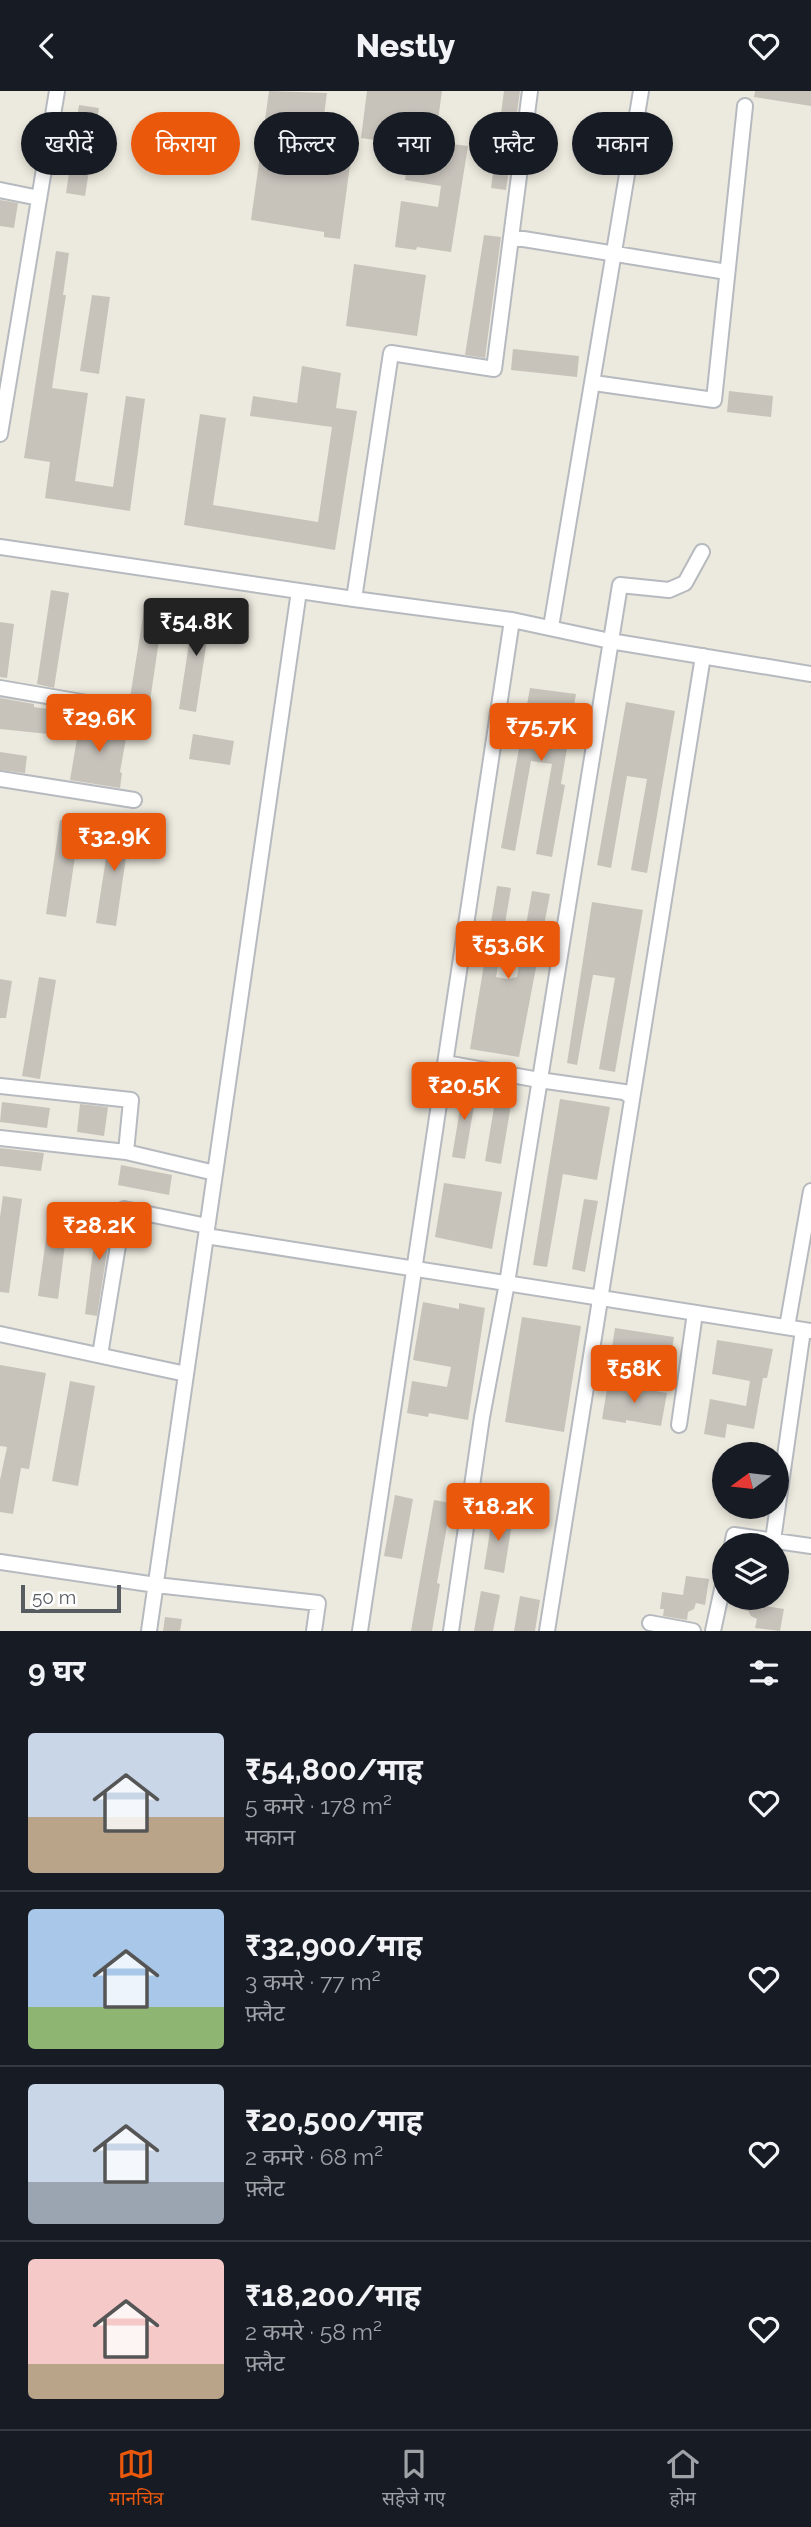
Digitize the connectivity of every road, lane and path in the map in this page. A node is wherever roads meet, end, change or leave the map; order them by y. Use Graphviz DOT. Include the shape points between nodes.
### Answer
graph roads {
  1 [pos="57,91"];
  2 [pos="530,91"];
  3 [pos="641,91"];
  4 [pos="746,106"];
  5 [pos="0,190"];
  6 [pos="39,198"];
  7 [pos="511,237"];
  8 [pos="615,252"];
  9 [pos="727,272"];
  10 [pos="594,383"];
  11 [pos="0,435"];
  12 [pos="0,547"];
  13 [pos="702,552"];
  14 [pos="299,591"];
  15 [pos="354,599"];
  16 [pos="512,620"];
  17 [pos="551,627"];
  18 [pos="610,641"];
  19 [pos="703,656"];
  20 [pos="811,674"];
  21 [pos="0,688"];
  22 [pos="140,712"];
  23 [pos="0,779"];
  24 [pos="134,800"];
  25 [pos="446,1063"];
  26 [pos="539,1080"];
  27 [pos="0,1086"];
  28 [pos="632,1097"];
  29 [pos="0,1138"];
  30 [pos="126,1152"];
  31 [pos="215,1173"];
  32 [pos="811,1191"];
  33 [pos="207,1231"];
  34 [pos="412,1268"];
  35 [pos="507,1283"];
  36 [pos="601,1298"];
  37 [pos="695,1313"];
  38 [pos="787,1327"];
  39 [pos="807,1330"];
  40 [pos="0,1334"];
  41 [pos="100,1355"];
  42 [pos="186,1374"];
  43 [pos="679,1425"];
  44 [pos="774,1533"];
  45 [pos="789,1543"];
  46 [pos="811,1546"];
  47 [pos="0,1562"];
  48 [pos="156,1585"];
  49 [pos="718,1610"];
  50 [pos="650,1623"];
  51 [pos="149,1631"];
  52 [pos="314,1631"];
  53 [pos="360,1631"];
  54 [pos="451,1631"];
  55 [pos="547,1631"];
  56 [pos="693,1631"];
  57 [pos="713,1631"];
  1 -- 6 [label="street"];
  2 -- 7 [label="street"];
  3 -- 8 [label="street"];
  4 -- 9 [label="street"];
  5 -- 6 [label="street"];
  6 -- 11 [label="street"];
  7 -- 8 [label="street"];
  7 -- 15 [label="street" via="494,369 391,353"];
  8 -- 9 [label="street"];
  8 -- 10 [label="street"];
  9 -- 10 [label="street" via="714,400"];
  10 -- 17 [label="street"];
  12 -- 14 [label="street"];
  13 -- 18 [label="street" via="685,583 669,590 620,585"];
  14 -- 15 [label="street"];
  14 -- 31 [label="street"];
  15 -- 16 [label="street"];
  16 -- 17 [label="street"];
  16 -- 25 [label="street"];
  17 -- 18 [label="street"];
  18 -- 19 [label="street"];
  18 -- 26 [label="street"];
  19 -- 20 [label="street"];
  19 -- 28 [label="street"];
  21 -- 22 [label="street"];
  23 -- 24 [label="street"];
  25 -- 26 [label="street"];
  25 -- 34 [label="street"];
  26 -- 28 [label="street"];
  26 -- 35 [label="street"];
  27 -- 30 [label="street" via="131,1100"];
  28 -- 36 [label="street"];
  29 -- 30 [label="street"];
  30 -- 31 [label="street"];
  31 -- 33 [label="street"];
  32 -- 38 [label="street"];
  33 -- 34 [label="street"];
  33 -- 41 [label="street" via="124,1209"];
  33 -- 42 [label="street"];
  34 -- 35 [label="street"];
  34 -- 53 [label="street"];
  35 -- 36 [label="street"];
  35 -- 54 [label="street"];
  36 -- 37 [label="street"];
  36 -- 55 [label="street"];
  37 -- 38 [label="street"];
  37 -- 43 [label="street"];
  38 -- 39 [label="street"];
  39 -- 44 [label="street"];
  40 -- 41 [label="street"];
  41 -- 42 [label="street"];
  42 -- 48 [label="street"];
  45 -- 46 [label="street"];
  47 -- 48 [label="street"];
  48 -- 51 [label="street"];
  48 -- 52 [label="street" via="318,1603"];
  49 -- 57 [label="street"];
  50 -- 56 [label="street"];
}
